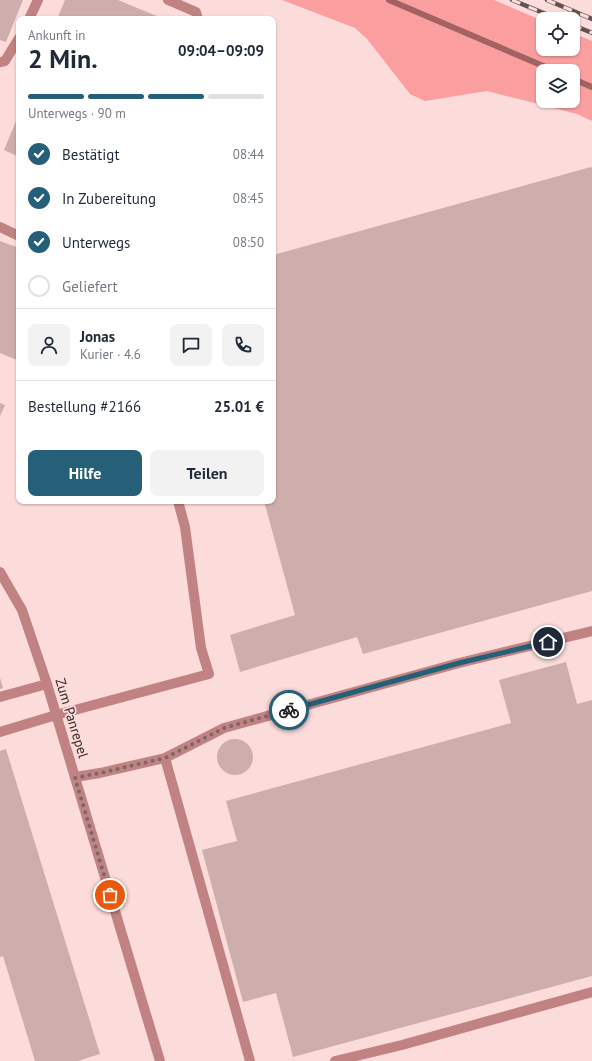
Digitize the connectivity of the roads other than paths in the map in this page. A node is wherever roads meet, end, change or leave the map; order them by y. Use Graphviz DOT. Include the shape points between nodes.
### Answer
graph roads {
  1 [pos="38,0"];
  2 [pos="168,0"];
  3 [pos="30,16"];
  4 [pos="197,16"];
  5 [pos="16,43"];
  6 [pos="0,62"];
  7 [pos="0,227"];
  8 [pos="16,235"];
  9 [pos="179,504"];
  10 [pos="0,572"];
  11 [pos="592,631"];
  12 [pos="47,684"];
  13 [pos="0,697"];
  14 [pos="56,715"];
  15 [pos="0,732"];
  16 [pos="165,758"];
  17 [pos="75,778"];
  18 [pos="592,992"];
  19 [pos="160,1061"];
  20 [pos="250,1061"];
  21 [pos="335,1061"];
  1 -- 3 [label="street"];
  2 -- 4 [label="street" via="196,12"];
  5 -- 6 [label="street" via="5,61"];
  7 -- 8 [label="street"];
  9 -- 14 [label="street" via="185,527 201,648 209,674"];
  10 -- 12 [label="street, Zum Panrepel" via="22,610"];
  11 -- 16 [label="street" via="459,663 224,728"];
  12 -- 13 [label="street"];
  12 -- 14 [label="street, Zum Panrepel"];
  14 -- 15 [label="street"];
  14 -- 17 [label="street, Zum Panrepel"];
  16 -- 17 [label="street"];
  16 -- 20 [label="street"];
  17 -- 19 [label="street, Zum Panrepel"];
  18 -- 21 [label="street"];
}
